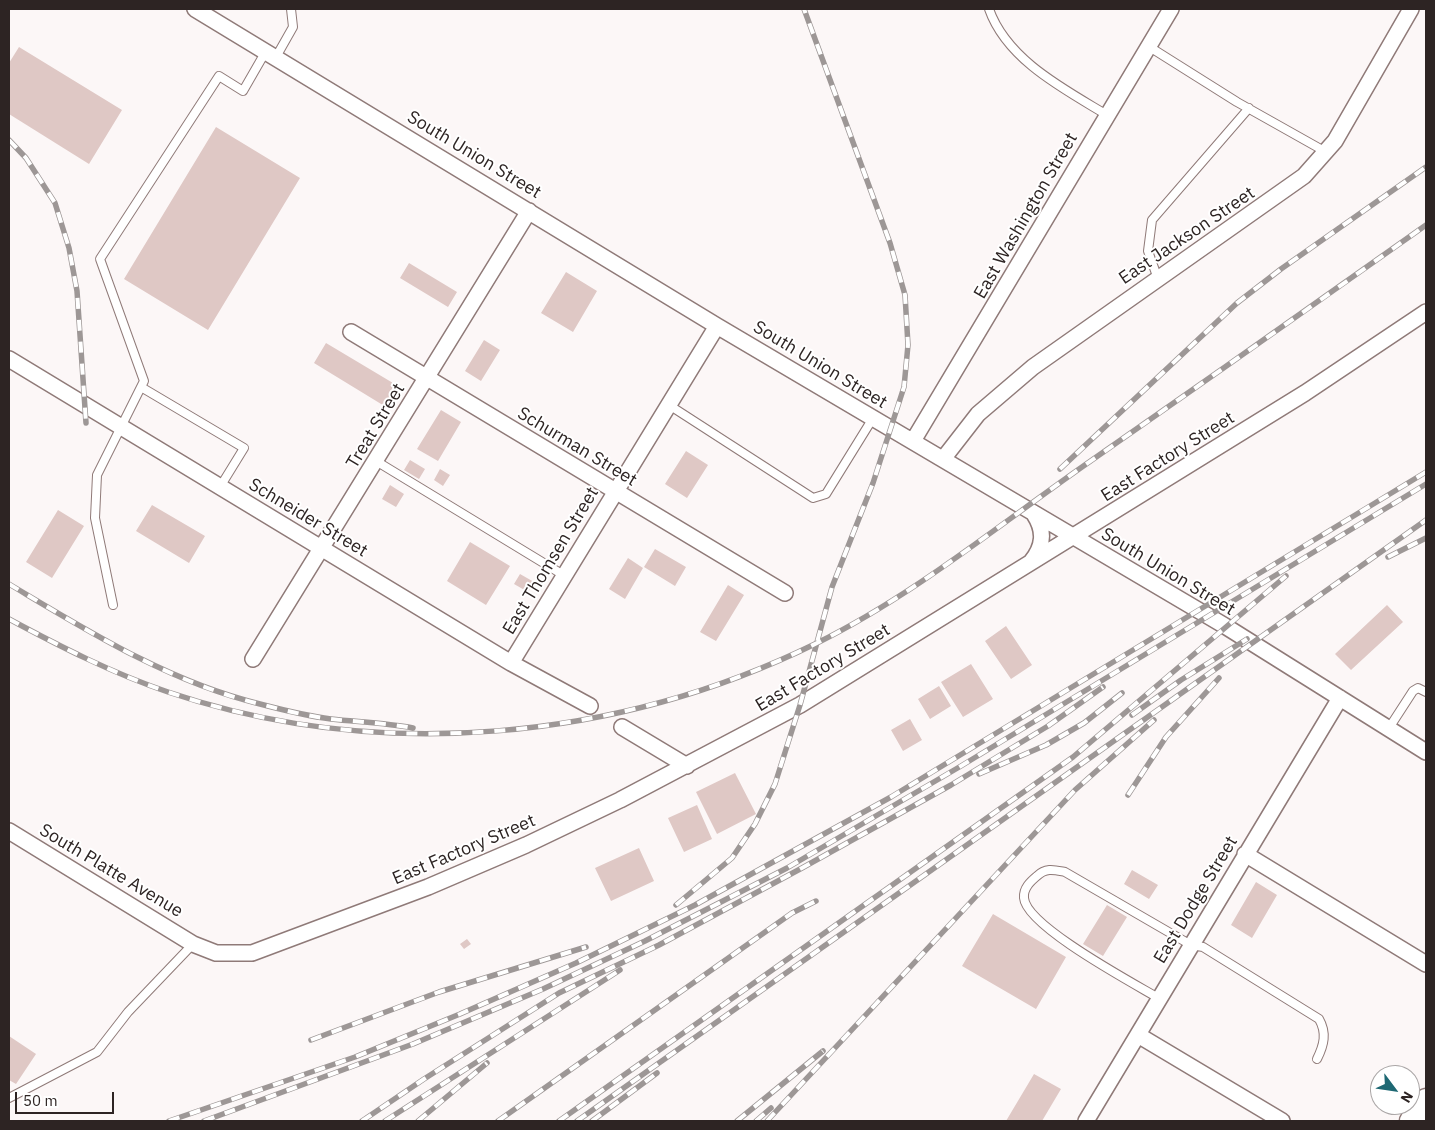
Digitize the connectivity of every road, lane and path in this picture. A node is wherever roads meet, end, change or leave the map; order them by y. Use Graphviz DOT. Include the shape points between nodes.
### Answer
graph roads {
  1 [pos="196,9"];
  2 [pos="291,9"];
  3 [pos="990,9"];
  4 [pos="1171,9"];
  5 [pos="1411,9"];
  6 [pos="1148,46"];
  7 [pos="271,54"];
  8 [pos="1248,108"];
  9 [pos="1107,115"];
  10 [pos="1327,152"];
  11 [pos="529,211"];
  12 [pos="1158,279"];
  13 [pos="1426,312"];
  14 [pos="717,326"];
  15 [pos="351,332"];
  16 [pos="9,359"];
  17 [pos="427,378"];
  18 [pos="141,387"];
  19 [pos="669,405"];
  20 [pos="872,418"];
  21 [pos="122,427"];
  22 [pos="913,441"];
  23 [pos="942,459"];
  24 [pos="376,461"];
  25 [pos="220,487"];
  26 [pos="616,492"];
  27 [pos="1034,514"];
  28 [pos="1074,538"];
  29 [pos="323,549"];
  30 [pos="1028,566"];
  31 [pos="565,576"];
  32 [pos="785,593"];
  33 [pos="113,605"];
  34 [pos="253,659"];
  35 [pos="511,663"];
  36 [pos="1426,692"];
  37 [pos="1340,698"];
  38 [pos="590,706"];
  39 [pos="622,727"];
  40 [pos="1389,728"];
  41 [pos="1426,752"];
  42 [pos="687,766"];
  43 [pos="9,831"];
  44 [pos="1245,854"];
  45 [pos="193,944"];
  46 [pos="1191,945"];
  47 [pos="1426,964"];
  48 [pos="1160,998"];
  49 [pos="1138,1035"];
  50 [pos="1316,1059"];
  51 [pos="9,1098"];
  52 [pos="1426,1100"];
  53 [pos="1086,1121"];
  54 [pos="1282,1121"];
  55 [pos="1411,1121"];
  1 -- 7 [label="street, South Union Street"];
  2 -- 7 [label="lane" via="293,27"];
  3 -- 9 [label="lane" via="994,21 1019,54 1059,86"];
  4 -- 6 [label="street, East Washington Street"];
  5 -- 10 [label="street, East Jackson Street"];
  6 -- 8 [label="lane"];
  6 -- 9 [label="street, East Washington Street"];
  7 -- 11 [label="street, South Union Street"];
  7 -- 18 [label="lane" via="243,91 219,76 100,259 144,381"];
  8 -- 10 [label="lane"];
  8 -- 12 [label="lane" via="1152,220 1148,251"];
  9 -- 22 [label="street, East Washington Street"];
  10 -- 12 [label="street, East Jackson Street" via="1281,195"];
  11 -- 14 [label="street, South Union Street"];
  11 -- 17 [label="street, Treat Street"];
  12 -- 23 [label="street, East Jackson Street" via="1068,341 990,403 968,424"];
  13 -- 28 [label="street, East Factory Street"];
  14 -- 19 [label="street, East Thomsen Street"];
  14 -- 20 [label="street, South Union Street"];
  15 -- 17 [label="street, Schurman Street"];
  16 -- 21 [label="street, Schneider Street"];
  17 -- 24 [label="street, Treat Street"];
  17 -- 26 [label="street, Schurman Street"];
  18 -- 21 [label="lane"];
  18 -- 25 [label="lane" via="244,448"];
  19 -- 20 [label="lane" via="813,498 826,494"];
  19 -- 26 [label="street, East Thomsen Street"];
  20 -- 22 [label="street, South Union Street"];
  21 -- 25 [label="street, Schneider Street"];
  21 -- 33 [label="lane" via="97,475 95,518"];
  22 -- 23 [label="street, South Union Street"];
  23 -- 27 [label="street, South Union Street"];
  24 -- 29 [label="street, Treat Street"];
  24 -- 31 [label="lane"];
  25 -- 29 [label="street, Schneider Street"];
  26 -- 31 [label="street, East Thomsen Street"];
  26 -- 32 [label="street, Schurman Street"];
  27 -- 28 [label="street, South Union Street"];
  27 -- 30 [label="street" via="1042,538"];
  28 -- 30 [label="street, East Factory Street"];
  28 -- 37 [label="street, South Union Street"];
  29 -- 34 [label="street, Treat Street"];
  29 -- 35 [label="street, Schneider Street"];
  30 -- 42 [label="street, East Factory Street" via="800,705"];
  31 -- 35 [label="street, East Thomsen Street"];
  35 -- 38 [label="street, Schneider Street"];
  36 -- 40 [label="lane" via="1418,688 1413,692"];
  37 -- 40 [label="street, South Union Street"];
  37 -- 44 [label="street, East Dodge Street"];
  39 -- 42 [label="street"];
  40 -- 41 [label="street, South Union Street"];
  42 -- 45 [label="street, East Factory Street" via="517,849 428,887 252,953 216,953"];
  43 -- 45 [label="street, South Platte Avenue"];
  44 -- 46 [label="street, East Dodge Street"];
  44 -- 47 [label="street"];
  45 -- 51 [label="lane" via="128,1012 97,1052"];
  46 -- 48 [label="street, East Dodge Street"];
  46 -- 48 [label="lane" via="1065,872 1051,868 1040,873 1026,888 1024,897 1030,913 1049,930"];
  46 -- 50 [label="lane" via="1203,947 1313,1013 1324,1032 1321,1051"];
  48 -- 49 [label="street, East Dodge Street"];
  49 -- 53 [label="street, East Dodge Street"];
  49 -- 54 [label="street"];
  52 -- 55 [label="main road"];
}
